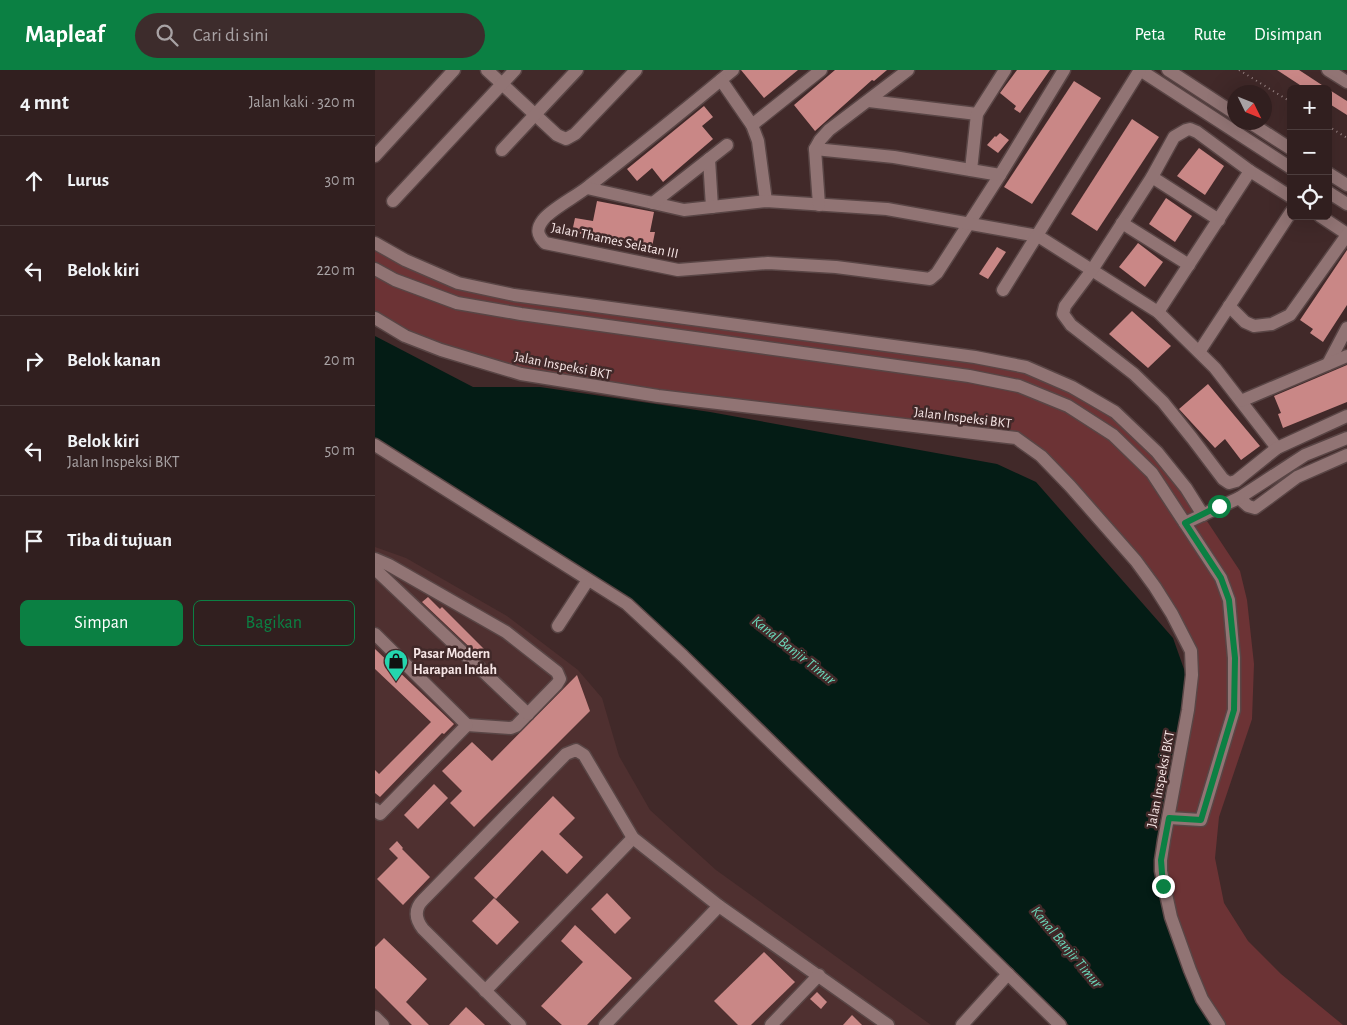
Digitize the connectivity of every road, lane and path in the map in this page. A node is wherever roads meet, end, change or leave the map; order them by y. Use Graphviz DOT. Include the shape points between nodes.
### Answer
graph roads {
  1 [pos="454,70"];
  2 [pos="487,70"];
  3 [pos="515,70"];
  4 [pos="577,70"];
  5 [pos="636,70"];
  6 [pos="733,70"];
  7 [pos="821,70"];
  8 [pos="908,70"];
  9 [pos="1005,70"];
  10 [pos="1064,70"];
  11 [pos="1140,70"];
  12 [pos="1168,70"];
  13 [pos="1239,70"];
  14 [pos="1328,70"];
  15 [pos="721,80"];
  16 [pos="1347,82"];
  17 [pos="502,84"];
  18 [pos="1287,100"];
  19 [pos="869,101"];
  20 [pos="1227,108"];
  21 [pos="977,114"];
  22 [pos="535,115"];
  23 [pos="752,126"];
  24 [pos="1332,129"];
  25 [pos="1261,130"];
  26 [pos="1347,138"];
  27 [pos="727,145"];
  28 [pos="1287,146"];
  29 [pos="815,149"];
  30 [pos="502,150"];
  31 [pos="375,156"];
  32 [pos="709,159"];
  33 [pos="1287,165"];
  34 [pos="971,170"];
  35 [pos="1250,171"];
  36 [pos="1000,175"];
  37 [pos="1331,175"];
  38 [pos="1152,177"];
  39 [pos="1347,185"];
  40 [pos="587,188"];
  41 [pos="1287,195"];
  42 [pos="1332,195"];
  43 [pos="393,201"];
  44 [pos="766,201"];
  45 [pos="653,203"];
  46 [pos="1347,204"];
  47 [pos="819,205"];
  48 [pos="712,207"];
  49 [pos="1287,218"];
  50 [pos="1219,220"];
  51 [pos="1326,220"];
  52 [pos="1122,223"];
  53 [pos="969,224"];
  54 [pos="1347,234"];
  55 [pos="1038,236"];
  56 [pos="375,243"];
  57 [pos="1189,265"];
  58 [pos="375,269"];
  59 [pos="1092,270"];
  60 [pos="1003,290"];
  61 [pos="1229,306"];
  62 [pos="1158,312"];
  63 [pos="375,318"];
  64 [pos="1347,328"];
  65 [pos="1199,352"];
  66 [pos="1347,356"];
  67 [pos="1329,364"];
  68 [pos="1241,401"];
  69 [pos="1347,416"];
  70 [pos="1347,438"];
  71 [pos="375,445"];
  72 [pos="1277,448"];
  73 [pos="1347,455"];
  74 [pos="1239,498"];
  75 [pos="1203,515"];
  76 [pos="1185,523"];
  77 [pos="375,559"];
  78 [pos="375,569"];
  79 [pos="588,580"];
  80 [pos="558,626"];
  81 [pos="375,634"];
  82 [pos="528,714"];
  83 [pos="467,725"];
  84 [pos="377,816"];
  85 [pos="1169,818"];
  86 [pos="633,838"];
  87 [pos="719,906"];
  88 [pos="1008,974"];
  89 [pos="819,976"];
  90 [pos="485,991"];
  91 [pos="375,1017"];
  92 [pos="383,1025"];
  93 [pos="520,1025"];
  94 [pos="605,1025"];
  95 [pos="771,1025"];
  96 [pos="888,1025"];
  97 [pos="963,1025"];
  98 [pos="1060,1025"];
  99 [pos="1219,1025"];
  1 -- 31 [label="street"];
  2 -- 17 [label="street"];
  3 -- 17 [label="street"];
  4 -- 22 [label="street"];
  5 -- 22 [label="street" via="575,134 566,139"];
  6 -- 15 [label="street"];
  7 -- 23 [label="street"];
  8 -- 19 [label="street"];
  9 -- 21 [label="street"];
  10 -- 36 [label="street"];
  11 -- 33 [label="street"];
  11 -- 55 [label="street"];
  12 -- 20 [label="street"];
  13 -- 18 [label="path"];
  14 -- 16 [label="street"];
  15 -- 23 [label="street"];
  15 -- 40 [label="street"];
  17 -- 22 [label="street"];
  17 -- 43 [label="street"];
  19 -- 21 [label="street"];
  19 -- 29 [label="street" via="829,130"];
  21 -- 34 [label="street"];
  22 -- 30 [label="street"];
  23 -- 44 [label="street" via="758,141"];
  24 -- 26 [label="path"];
  25 -- 28 [label="street"];
  27 -- 32 [label="street"];
  29 -- 34 [label="street" via="894,157"];
  29 -- 47 [label="street"];
  32 -- 45 [label="street"];
  32 -- 48 [label="street"];
  34 -- 36 [label="street"];
  35 -- 38 [label="street" via="1190,129 1174,137"];
  35 -- 41 [label="street"];
  35 -- 50 [label="street"];
  36 -- 53 [label="street"];
  37 -- 39 [label="street"];
  38 -- 50 [label="street"];
  38 -- 52 [label="street"];
  40 -- 45 [label="street"];
  40 -- 53 [label="street, Jalan Thames Selatan III" via="544,218 537,232 545,243 678,270 768,263 836,267 930,279"];
  42 -- 46 [label="street"];
  44 -- 47 [label="street"];
  44 -- 48 [label="street"];
  45 -- 48 [label="street" via="684,210"];
  47 -- 53 [label="street" via="887,209"];
  49 -- 61 [label="street"];
  50 -- 57 [label="street"];
  51 -- 54 [label="street"];
  52 -- 57 [label="street"];
  52 -- 59 [label="street"];
  53 -- 55 [label="street"];
  54 -- 61 [label="street" via="1290,315 1272,324 1254,326"];
  55 -- 59 [label="street"];
  55 -- 60 [label="street"];
  56 -- 75 [label="street" via="458,283 514,295 1026,367 1072,386 1115,412 1157,452"];
  57 -- 62 [label="street"];
  58 -- 76 [label="street" via="395,280 457,303 512,313 969,376 1019,386 1068,406 1113,435 1153,473"];
  59 -- 62 [label="street"];
  59 -- 72 [label="street" via="1065,306 1064,317 1163,402 1223,479 1229,483 1236,481"];
  61 -- 65 [label="street"];
  62 -- 65 [label="street"];
  63 -- 85 [label="street, Jalan Inspeksi BKT" via="405,336 441,350 521,374 658,396 1016,438 1041,456 1136,561 1172,614 1191,651 1188,710"];
  64 -- 67 [label="street"];
  65 -- 68 [label="street"];
  66 -- 67 [label="street"];
  67 -- 68 [label="street"];
  68 -- 72 [label="street"];
  69 -- 72 [label="street"];
  70 -- 74 [label="street" via="1305,455"];
  71 -- 79 [label="street"];
  73 -- 74 [label="street" via="1297,477 1255,508"];
  74 -- 75 [label="street"];
  75 -- 76 [label="street"];
  76 -- 85 [label="street" via="1221,578 1229,600 1235,658 1234,710 1201,820"];
  77 -- 82 [label="street" via="506,632 557,672 560,679 557,684"];
  78 -- 82 [label="street"];
  79 -- 80 [label="street"];
  79 -- 88 [label="street" via="627,604 647,622"];
  81 -- 83 [label="street"];
  82 -- 83 [label="street" via="511,728"];
  83 -- 84 [label="street"];
  85 -- 99 [label="street, Jalan Inspeksi BKT" via="1161,860 1163,886 1190,970 1202,999"];
  86 -- 87 [label="street"];
  86 -- 90 [label="street"];
  86 -- 90 [label="street" via="584,755 580,751 571,751 423,900 416,910 419,924"];
  87 -- 89 [label="street"];
  87 -- 94 [label="street"];
  88 -- 97 [label="street"];
  88 -- 98 [label="street"];
  89 -- 95 [label="street"];
  89 -- 96 [label="street"];
  90 -- 93 [label="street"];
  91 -- 92 [label="street"];
}
